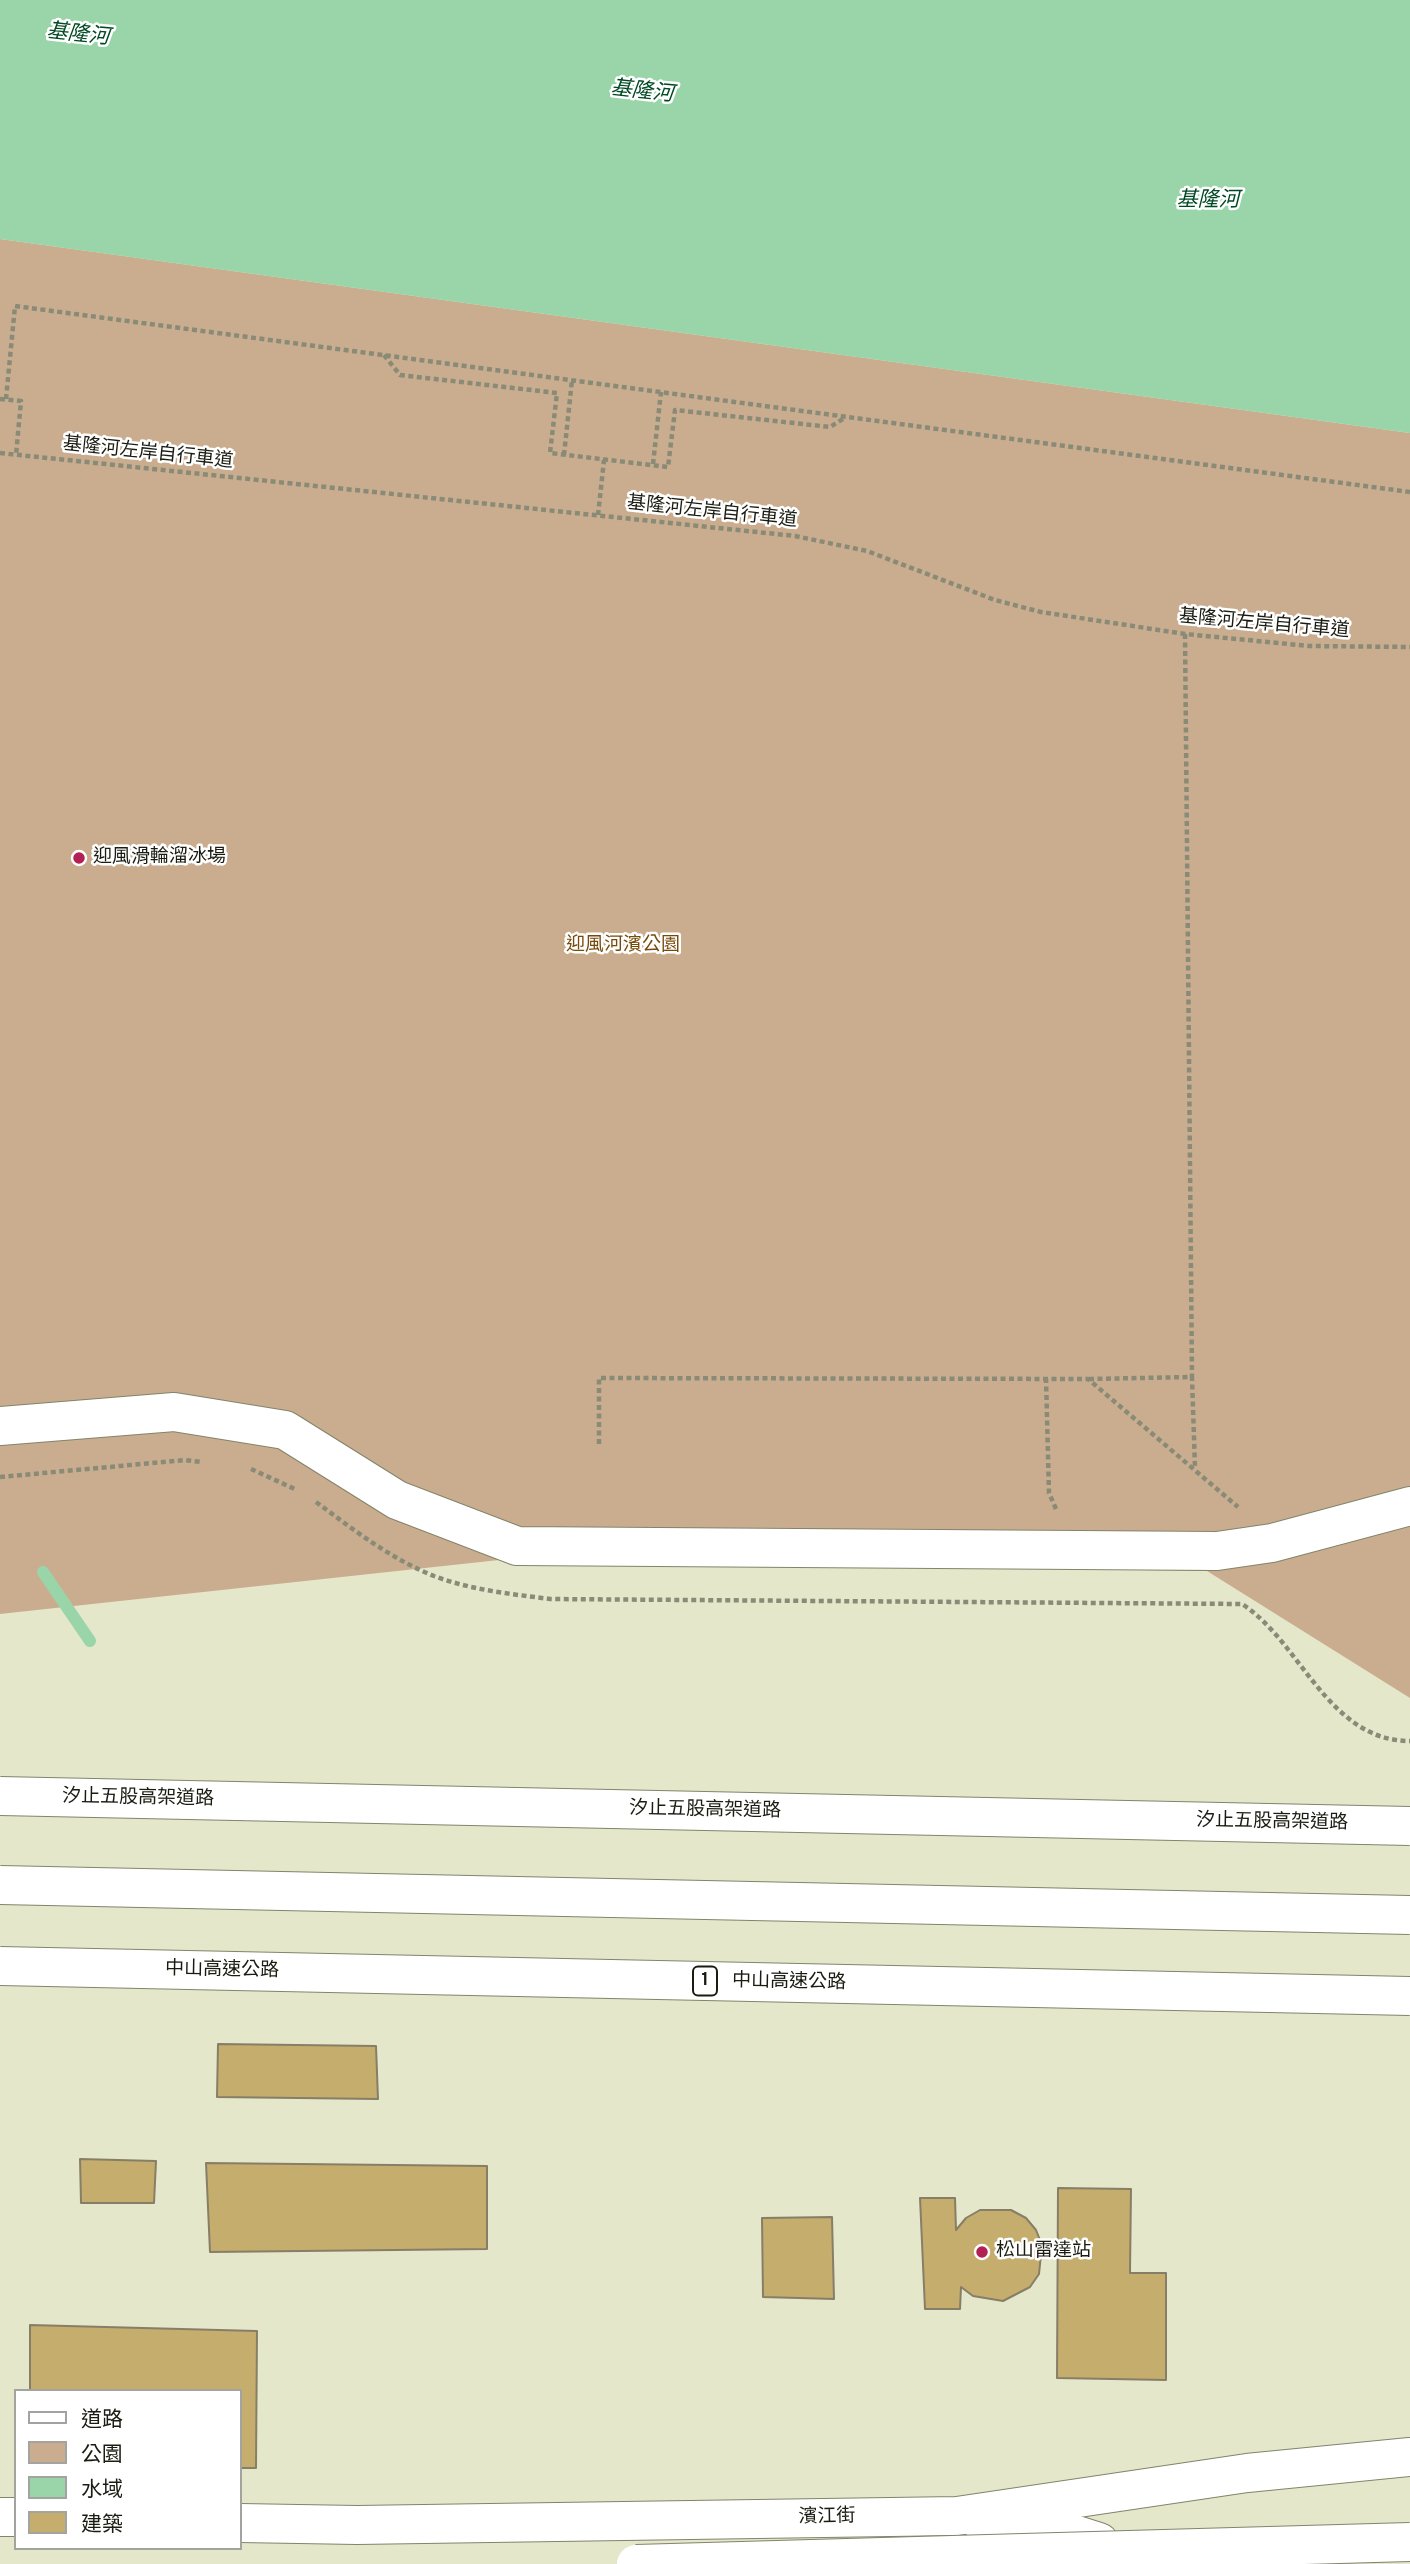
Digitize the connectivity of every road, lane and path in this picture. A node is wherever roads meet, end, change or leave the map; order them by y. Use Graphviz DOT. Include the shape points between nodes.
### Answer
graph roads {
  1 [pos="384,355"];
  2 [pos="572,380"];
  3 [pos="661,392"];
  4 [pos="3,399"];
  5 [pos="847,417"];
  6 [pos="0,453"];
  7 [pos="16,455"];
  8 [pos="564,455"];
  9 [pos="604,460"];
  10 [pos="653,465"];
  11 [pos="1410,492"];
  12 [pos="598,515"];
  13 [pos="1185,634"];
  14 [pos="1410,647"];
  15 [pos="1192,1377"];
  16 [pos="1046,1378"];
  17 [pos="1088,1379"];
  18 [pos="0,1426"];
  19 [pos="598,1444"];
  20 [pos="1195,1468"];
  21 [pos="1410,1506"];
  22 [pos="1246,1514"];
  23 [pos="1059,1516"];
  24 [pos="0,1796"];
  25 [pos="1410,1826"];
  26 [pos="0,1885"];
  27 [pos="1410,1915"];
  28 [pos="0,1966"];
  29 [pos="1410,1996"];
  30 [pos="1410,2457"];
  31 [pos="957,2516"];
  32 [pos="242,2523"];
  33 [pos="1410,2542"];
  34 [pos="636,2564"];
  35 [pos="1106,2564"];
  1 -- 2 [label="path"];
  1 -- 4 [label="path" via="15,306"];
  1 -- 8 [label="path" via="400,375 557,393 550,453"];
  2 -- 3 [label="path"];
  2 -- 8 [label="path"];
  3 -- 5 [label="path"];
  3 -- 10 [label="path"];
  4 -- 7 [label="path" via="21,401"];
  5 -- 10 [label="path" via="830,427 675,410 668,467"];
  5 -- 11 [label="path"];
  6 -- 7 [label="path, 基隆河左岸自行車道"];
  7 -- 12 [label="path, 基隆河左岸自行車道"];
  8 -- 9 [label="path"];
  9 -- 10 [label="path"];
  9 -- 12 [label="path"];
  12 -- 13 [label="path, 基隆河左岸自行車道" via="795,536 867,551 1041,612"];
  13 -- 14 [label="path, 基隆河左岸自行車道" via="1308,646"];
  13 -- 15 [label="path"];
  15 -- 17 [label="path"];
  15 -- 20 [label="path"];
  16 -- 17 [label="path"];
  16 -- 19 [label="path" via="598,1378"];
  16 -- 23 [label="path" via="1049,1493"];
  17 -- 20 [label="path"];
  18 -- 21 [label="main road" via="174,1412 285,1430 397,1500 517,1546 1217,1551 1272,1543"];
  20 -- 22 [label="path"];
  24 -- 25 [label="main road, 汐止五股高架道路, bridge"];
  26 -- 27 [label="main road, bridge"];
  28 -- 29 [label="main road, 中山高速公路 / 1, bridge"];
  30 -- 31 [label="main road, 濱江街" via="1247,2473"];
  31 -- 32 [label="main road, 濱江街"];
  31 -- 35 [label="main road" via="1052,2527 1099,2542"];
  33 -- 34 [label="main road, bridge"];
}
